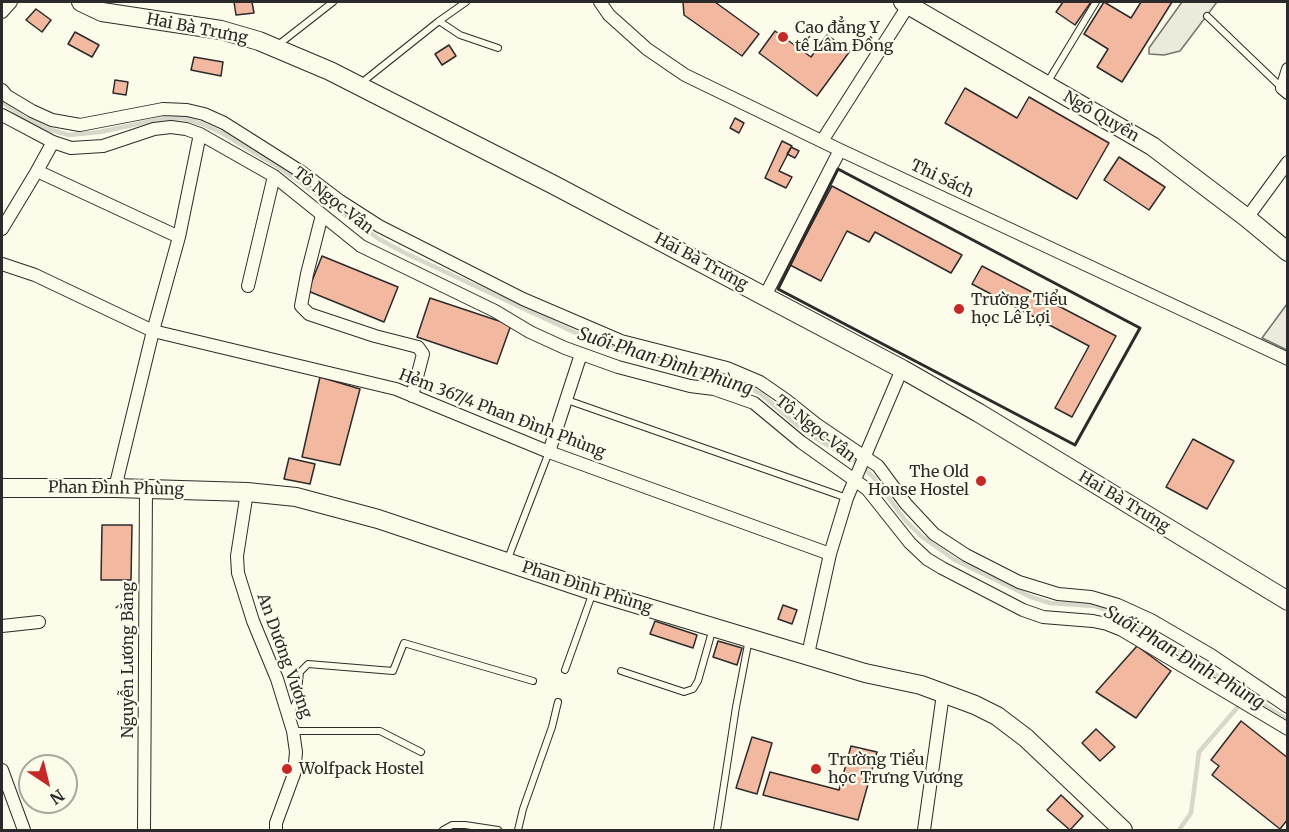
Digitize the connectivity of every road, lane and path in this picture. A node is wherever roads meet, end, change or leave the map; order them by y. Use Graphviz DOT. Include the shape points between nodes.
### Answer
graph roads {
  1 [pos="11,2"];
  2 [pos="81,2"];
  3 [pos="333,2"];
  4 [pos="466,2"];
  5 [pos="600,2"];
  6 [pos="1096,2"];
  7 [pos="905,4"];
  8 [pos="105,7"];
  9 [pos="2,12"];
  10 [pos="1207,16"];
  11 [pos="439,21"];
  12 [pos="275,48"];
  13 [pos="498,48"];
  14 [pos="1287,69"];
  15 [pos="358,85"];
  16 [pos="1046,86"];
  17 [pos="2,90"];
  18 [pos="1285,91"];
  19 [pos="2,115"];
  20 [pos="200,134"];
  21 [pos="822,141"];
  22 [pos="53,142"];
  23 [pos="840,150"];
  24 [pos="1287,162"];
  25 [pos="37,171"];
  26 [pos="274,176"];
  27 [pos="322,215"];
  28 [pos="1247,218"];
  29 [pos="2,229"];
  30 [pos="179,237"];
  31 [pos="1287,252"];
  32 [pos="2,264"];
  33 [pos="248,286"];
  34 [pos="765,296"];
  35 [pos="153,331"];
  36 [pos="580,354"];
  37 [pos="1287,360"];
  38 [pos="902,369"];
  39 [pos="412,396"];
  40 [pos="567,400"];
  41 [pos="549,452"];
  42 [pos="864,455"];
  43 [pos="855,478"];
  44 [pos="2,488"];
  45 [pos="115,488"];
  46 [pos="146,489"];
  47 [pos="247,492"];
  48 [pos="847,498"];
  49 [pos="830,555"];
  50 [pos="507,563"];
  51 [pos="593,591"];
  52 [pos="1287,602"];
  53 [pos="39,622"];
  54 [pos="2,626"];
  55 [pos="713,628"];
  56 [pos="750,639"];
  57 [pos="808,654"];
  58 [pos="565,670"];
  59 [pos="621,671"];
  60 [pos="532,681"];
  61 [pos="943,694"];
  62 [pos="558,702"];
  63 [pos="1287,707"];
  64 [pos="288,716"];
  65 [pos="1287,729"];
  66 [pos="293,731"];
  67 [pos="421,752"];
  68 [pos="2,770"];
  69 [pos="24,831"];
  70 [pos="144,831"];
  71 [pos="276,831"];
  72 [pos="443,831"];
  73 [pos="498,831"];
  74 [pos="518,831"];
  75 [pos="717,831"];
  76 [pos="924,831"];
  77 [pos="1123,831"];
  1 -- 9 [label="street"];
  2 -- 8 [label="street, Hai Bà Trưng"];
  3 -- 12 [label="lane"];
  4 -- 11 [label="lane"];
  5 -- 21 [label="street, Thi Sách" via="646,50 685,75"];
  6 -- 16 [label="lane"];
  7 -- 16 [label="street, Ngô Quyền"];
  7 -- 21 [label="street"];
  8 -- 12 [label="street, Hai Bà Trưng" via="220,30"];
  10 -- 18 [label="lane"];
  11 -- 13 [label="lane" via="460,35"];
  11 -- 15 [label="lane"];
  12 -- 15 [label="street, Hai Bà Trưng"];
  14 -- 18 [label="street"];
  15 -- 34 [label="street, Hai Bà Trưng"];
  16 -- 28 [label="street, Ngô Quyền" via="1152,146"];
  17 -- 42 [label="street, Tô Ngọc Vân" via="52,120 80,125 163,109 204,114 250,139 379,226 523,299 621,341 727,368 760,382"];
  19 -- 22 [label="street, Tô Ngọc Vân"];
  20 -- 22 [label="street, Tô Ngọc Vân" via="171,127 103,146 71,148"];
  20 -- 26 [label="street, Tô Ngọc Vân"];
  20 -- 30 [label="street"];
  21 -- 23 [label="street, Thi Sách"];
  22 -- 25 [label="street"];
  23 -- 34 [label="street"];
  23 -- 37 [label="street, Thi Sách"];
  24 -- 28 [label="street"];
  25 -- 29 [label="street"];
  25 -- 30 [label="street"];
  26 -- 27 [label="street, Tô Ngọc Vân"];
  26 -- 33 [label="street"];
  27 -- 36 [label="street, Tô Ngọc Vân" via="361,246"];
  27 -- 39 [label="street" via="301,306 309,314 421,349"];
  28 -- 31 [label="street, Ngô Quyền"];
  30 -- 35 [label="street"];
  32 -- 35 [label="street" via="35,275"];
  34 -- 38 [label="street, Hai Bà Trưng"];
  35 -- 39 [label="street, Hẻm 367/4 Phan Đình Phùng"];
  35 -- 45 [label="street"];
  36 -- 40 [label="street"];
  36 -- 43 [label="street, Tô Ngọc Vân" via="654,378 714,389 754,403 801,442"];
  38 -- 42 [label="street"];
  38 -- 52 [label="street, Hai Bà Trưng"];
  39 -- 41 [label="street, Hẻm 367/4 Phan Đình Phùng"];
  40 -- 41 [label="street"];
  40 -- 48 [label="lane"];
  41 -- 49 [label="street, Hẻm 367/4 Phan Đình Phùng"];
  41 -- 50 [label="lane"];
  42 -- 43 [label="street"];
  42 -- 63 [label="street, Tô Ngọc Vân" via="878,466 934,534 966,555 1019,582 1058,594 1091,597 1151,620"];
  43 -- 48 [label="street"];
  43 -- 65 [label="street, Tô Ngọc Vân" via="910,543 942,568 1043,617 1093,621 1122,630"];
  44 -- 45 [label="street, Phan Đình Phùng"];
  45 -- 46 [label="street, Phan Đình Phùng"];
  46 -- 47 [label="street, Phan Đình Phùng"];
  46 -- 70 [label="street, Nguyễn Lương Bằng"];
  47 -- 50 [label="street, Phan Đình Phùng" via="326,504"];
  47 -- 64 [label="street, An Dương Vương" via="238,573"];
  48 -- 49 [label="street"];
  49 -- 57 [label="street"];
  50 -- 51 [label="street, Phan Đình Phùng"];
  51 -- 55 [label="street, Phan Đình Phùng"];
  51 -- 58 [label="lane"];
  53 -- 54 [label="street"];
  55 -- 56 [label="street, Phan Đình Phùng"];
  55 -- 59 [label="lane" via="693,689 684,692"];
  56 -- 57 [label="street, Phan Đình Phùng"];
  56 -- 75 [label="lane"];
  57 -- 61 [label="street, Phan Đình Phùng"];
  60 -- 64 [label="lane" via="404,643 393,671 308,664 300,672 297,700"];
  61 -- 76 [label="street"];
  61 -- 77 [label="street, Phan Đình Phùng" via="997,716 1026,738"];
  62 -- 74 [label="lane"];
  64 -- 66 [label="street, An Dương Vương"];
  66 -- 67 [label="lane" via="380,731"];
  66 -- 71 [label="street, An Dương Vương" via="294,774"];
  68 -- 69 [label="street"];
  72 -- 73 [label="lane" via="452,825"];
}
